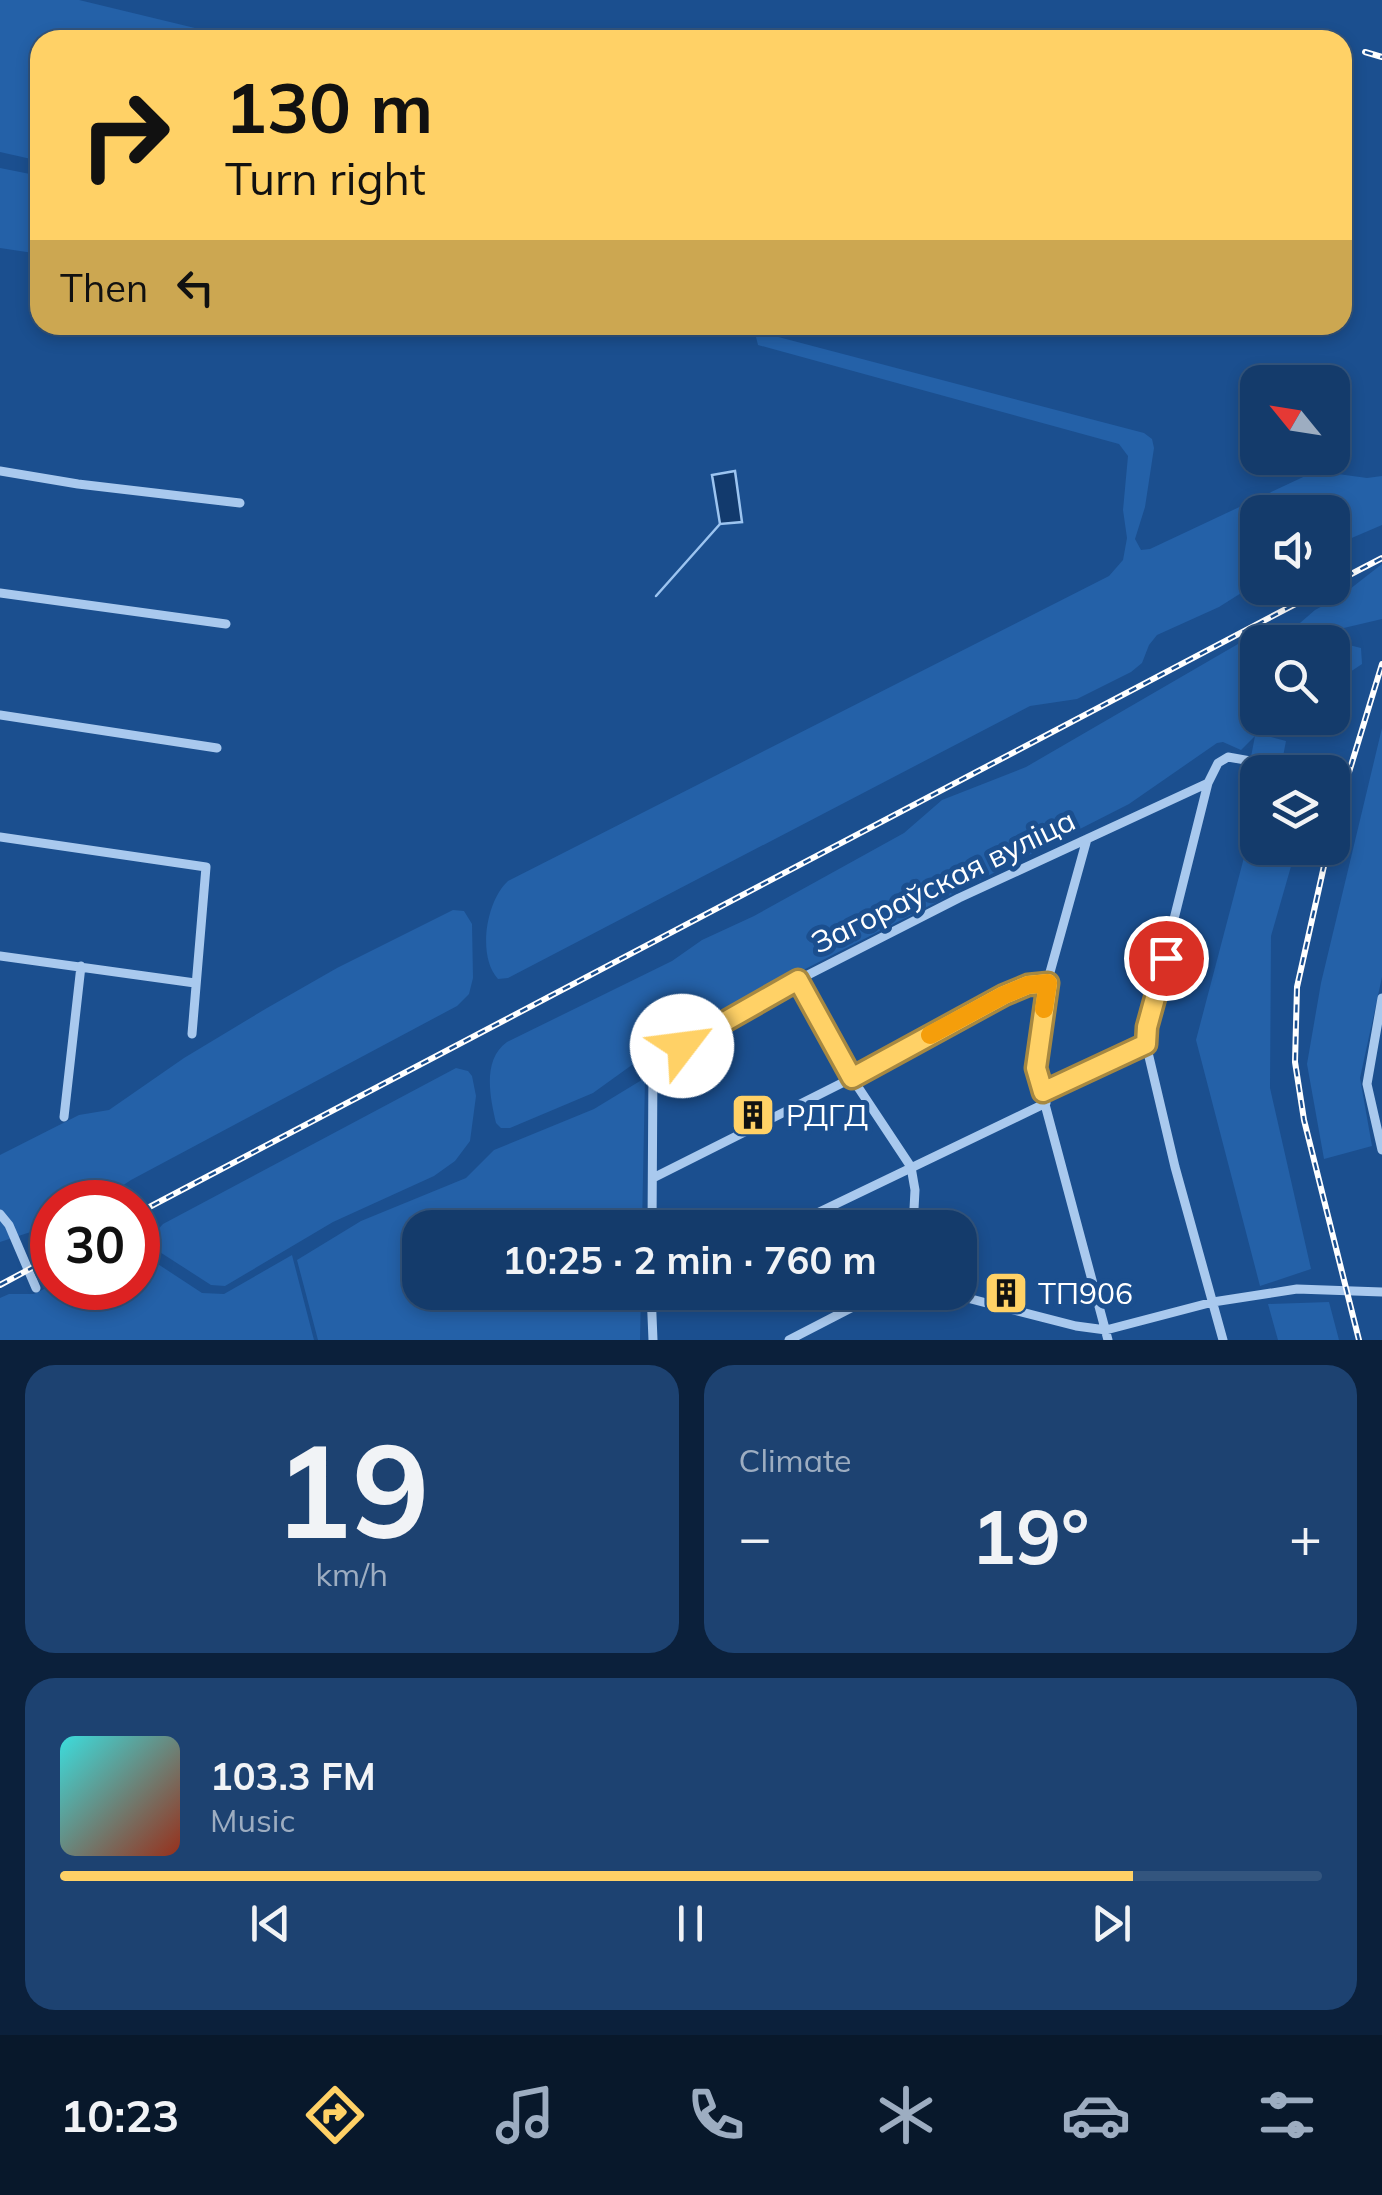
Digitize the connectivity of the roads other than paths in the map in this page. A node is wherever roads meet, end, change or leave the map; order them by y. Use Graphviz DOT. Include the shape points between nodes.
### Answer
graph roads {
  1 [pos="0,471"];
  2 [pos="240,503"];
  3 [pos="0,593"];
  4 [pos="226,624"];
  5 [pos="0,715"];
  6 [pos="217,748"];
  7 [pos="1240,759"];
  8 [pos="1208,783"];
  9 [pos="0,837"];
  10 [pos="1088,838"];
  11 [pos="0,956"];
  12 [pos="82,966"];
  13 [pos="798,980"];
  14 [pos="195,983"];
  15 [pos="1048,983"];
  16 [pos="1382,998"];
  17 [pos="192,1034"];
  18 [pos="1146,1044"];
  19 [pos="852,1078"];
  20 [pos="1044,1097"];
  21 [pos="64,1117"];
  22 [pos="1382,1150"];
  23 [pos="911,1167"];
  24 [pos="653,1178"];
  25 [pos="652,1210"];
  26 [pos="823,1210"];
  27 [pos="914,1210"];
  28 [pos="0,1214"];
  29 [pos="30,1274"];
  30 [pos="1382,1292"];
  31 [pos="977,1300"];
  32 [pos="1213,1302"];
  33 [pos="652,1310"];
  34 [pos="847,1310"];
  35 [pos="1107,1335"];
  36 [pos="653,1340"];
  37 [pos="788,1340"];
  38 [pos="1223,1340"];
  1 -- 2 [label="street"];
  3 -- 4 [label="street"];
  5 -- 6 [label="street"];
  7 -- 8 [label="street, Загораўская вуліца" via="1218,764"];
  8 -- 10 [label="street, Загораўская вуліца"];
  8 -- 18 [label="street"];
  9 -- 14 [label="street" via="206,866"];
  10 -- 13 [label="street, Загораўская вуліца"];
  10 -- 15 [label="street"];
  11 -- 12 [label="street"];
  12 -- 14 [label="street"];
  12 -- 21 [label="street"];
  13 -- 19 [label="street"];
  13 -- 24 [label="street, Загораўская вуліца" via="653,1062"];
  14 -- 17 [label="street"];
  15 -- 19 [label="street" via="1004,995"];
  15 -- 20 [label="street" via="1036,1068"];
  16 -- 22 [label="street" via="1367,1084"];
  18 -- 20 [label="street"];
  18 -- 32 [label="street"];
  19 -- 23 [label="street"];
  19 -- 24 [label="street"];
  20 -- 23 [label="street"];
  20 -- 35 [label="street"];
  23 -- 26 [label="street"];
  23 -- 27 [label="street"];
  24 -- 25 [label="street"];
  28 -- 29 [label="street"];
  30 -- 32 [label="street" via="1296,1289"];
  31 -- 35 [label="street"];
  32 -- 35 [label="street"];
  32 -- 38 [label="street"];
  33 -- 36 [label="street"];
  34 -- 37 [label="street"];
}
